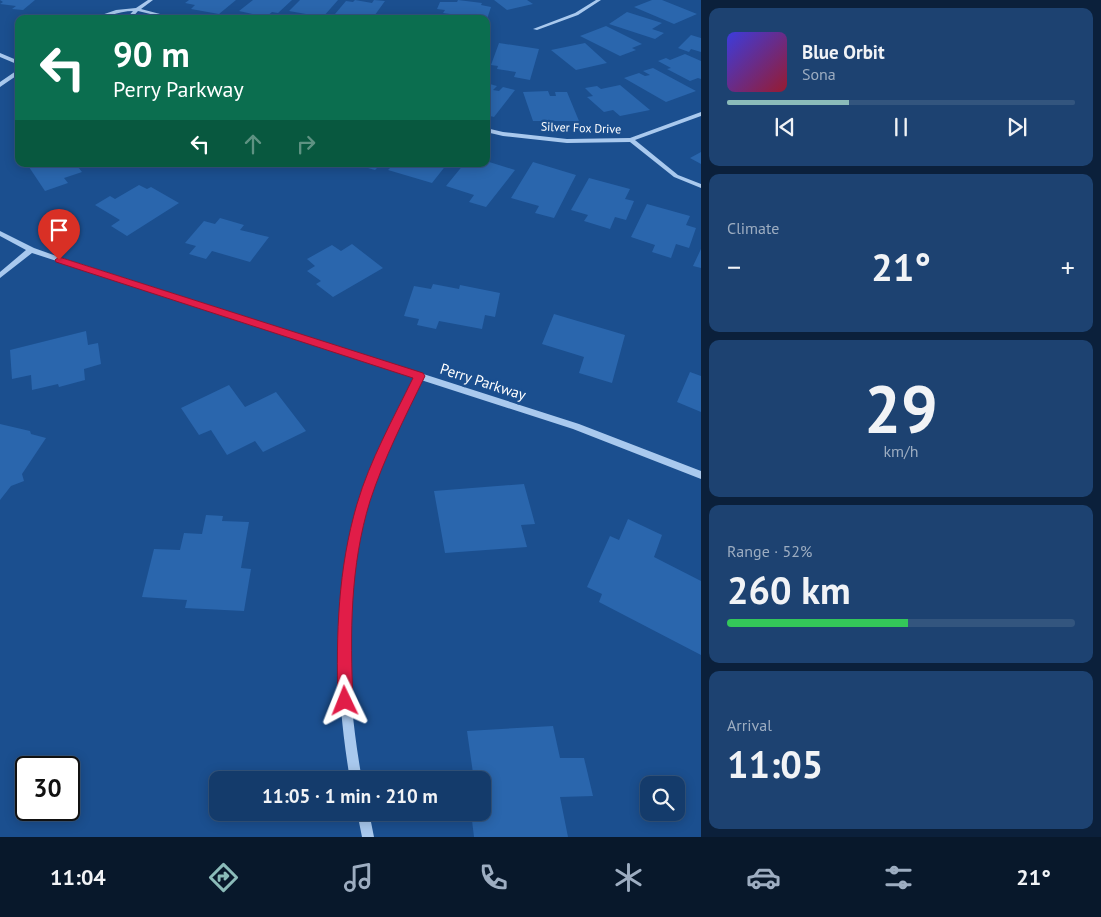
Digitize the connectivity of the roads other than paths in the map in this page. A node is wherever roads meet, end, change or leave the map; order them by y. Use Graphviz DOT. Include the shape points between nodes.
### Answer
graph roads {
  1 [pos="151,0"];
  2 [pos="599,0"];
  3 [pos="139,8"];
  4 [pos="103,15"];
  5 [pos="132,15"];
  6 [pos="163,15"];
  7 [pos="535,29"];
  8 [pos="0,55"];
  9 [pos="15,62"];
  10 [pos="15,74"];
  11 [pos="0,85"];
  12 [pos="701,114"];
  13 [pos="490,131"];
  14 [pos="631,140"];
  15 [pos="701,186"];
  16 [pos="0,233"];
  17 [pos="31,250"];
  18 [pos="0,276"];
  19 [pos="419,376"];
  20 [pos="701,475"];
  21 [pos="355,771"];
  22 [pos="365,821"];
  23 [pos="368,837"];
  1 -- 3 [label="street"];
  2 -- 7 [label="street" via="567,19"];
  3 -- 4 [label="street"];
  3 -- 5 [label="street"];
  3 -- 6 [label="street"];
  8 -- 9 [label="street"];
  10 -- 11 [label="street"];
  12 -- 14 [label="street, Silver Fox Drive"];
  13 -- 14 [label="street, Silver Fox Drive" via="567,141"];
  14 -- 15 [label="street" via="676,176"];
  16 -- 17 [label="street, Perry Parkway"];
  17 -- 18 [label="street"];
  17 -- 19 [label="street, Perry Parkway"];
  19 -- 20 [label="street, Perry Parkway" via="576,426"];
  19 -- 21 [label="street" via="380,459 353,545 346,591 344,652 345,701"];
  22 -- 23 [label="street"];
}
